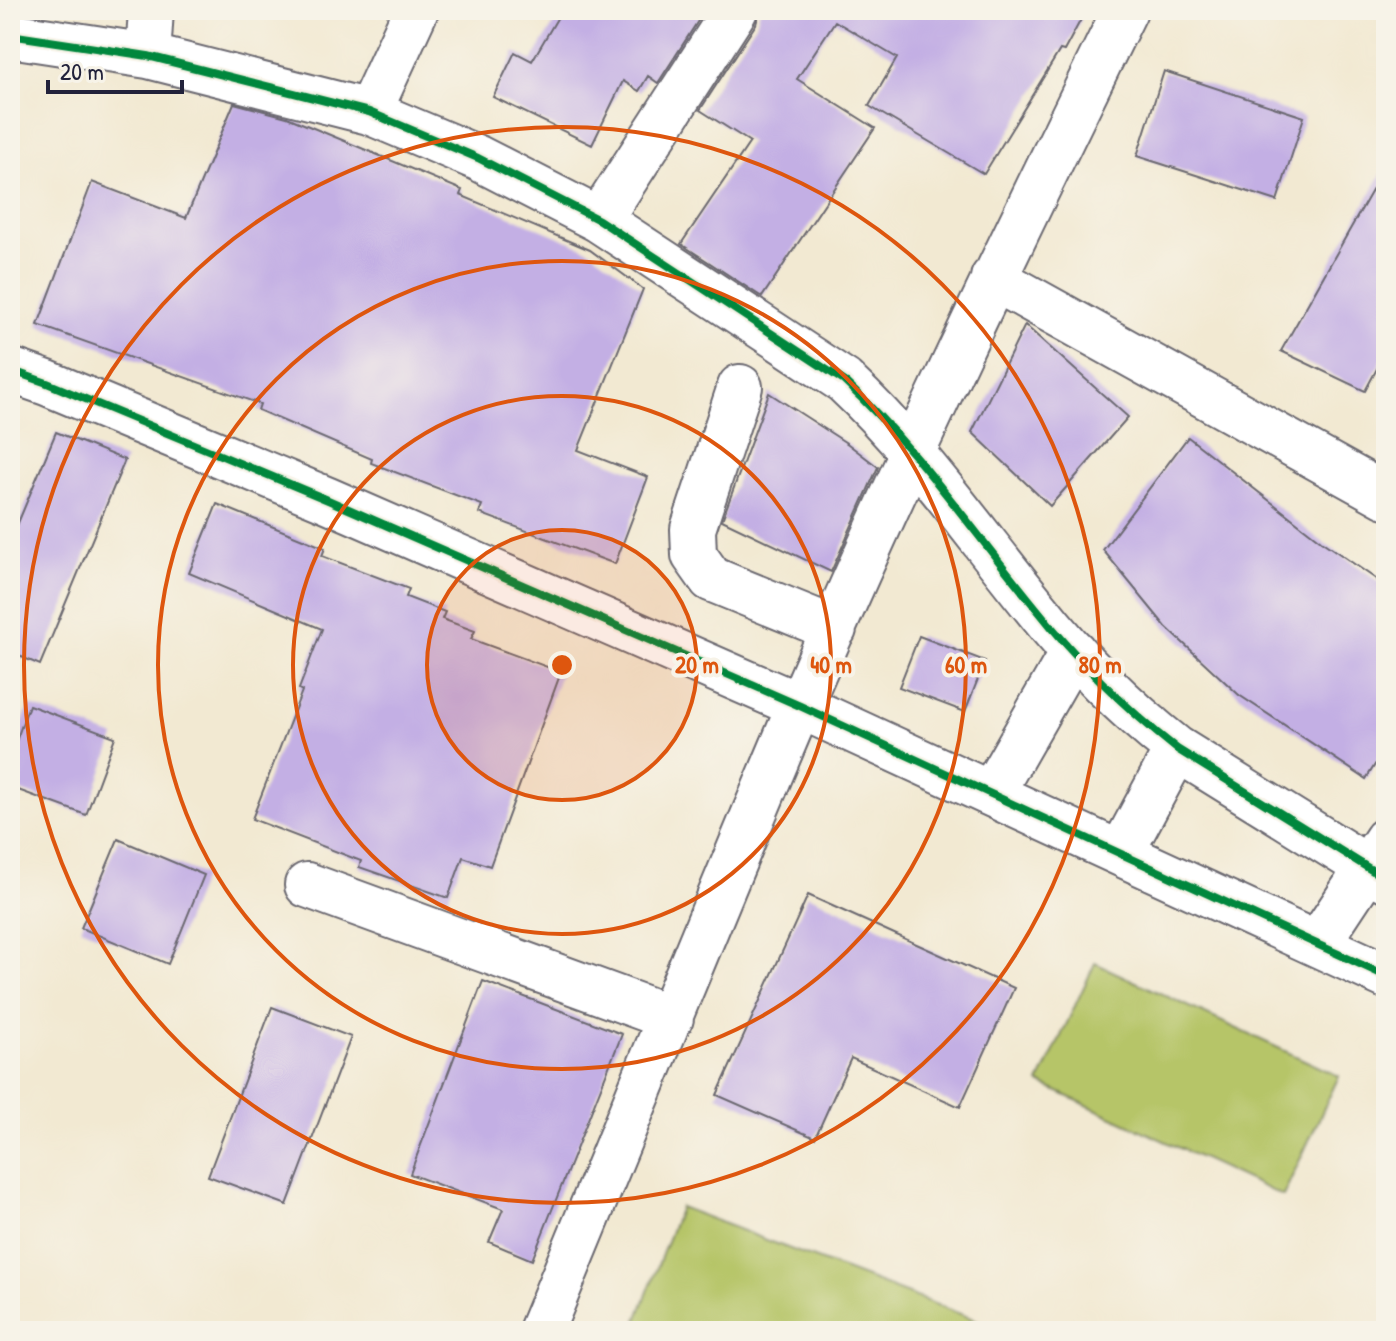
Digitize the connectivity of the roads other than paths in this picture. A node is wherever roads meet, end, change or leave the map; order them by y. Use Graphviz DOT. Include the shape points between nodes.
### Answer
graph roads {
  1 [pos="151,10"];
  2 [pos="416,10"];
  3 [pos="735,10"];
  4 [pos="1125,10"];
  5 [pos="10,35"];
  6 [pos="148,56"];
  7 [pos="369,112"];
  8 [pos="599,220"];
  9 [pos="993,278"];
  10 [pos="10,370"];
  11 [pos="740,387"];
  12 [pos="913,451"];
  13 [pos="1386,496"];
  14 [pos="834,629"];
  15 [pos="1073,651"];
  16 [pos="800,706"];
  17 [pos="1177,749"];
  18 [pos="991,794"];
  19 [pos="1121,853"];
  20 [pos="1380,862"];
  21 [pos="307,885"];
  22 [pos="1318,943"];
  23 [pos="1386,976"];
  24 [pos="671,1018"];
  25 [pos="541,1331"];
  1 -- 6 [label="street"];
  2 -- 7 [label="street"];
  3 -- 8 [label="street"];
  4 -- 9 [label="street"];
  5 -- 6 [label="street"];
  6 -- 7 [label="street"];
  7 -- 8 [label="street" via="478,158"];
  8 -- 12 [label="street" via="844,381"];
  9 -- 12 [label="street"];
  9 -- 13 [label="street"];
  10 -- 16 [label="street" via="328,500"];
  11 -- 14 [label="street" via="693,529 694,555 711,579"];
  12 -- 14 [label="street"];
  12 -- 15 [label="street"];
  14 -- 16 [label="street"];
  15 -- 17 [label="street"];
  15 -- 18 [label="street"];
  16 -- 18 [label="street"];
  16 -- 24 [label="street"];
  17 -- 19 [label="street"];
  17 -- 20 [label="street"];
  18 -- 19 [label="street"];
  19 -- 22 [label="street"];
  20 -- 22 [label="street"];
  21 -- 24 [label="street"];
  22 -- 23 [label="street"];
  24 -- 25 [label="street"];
}
